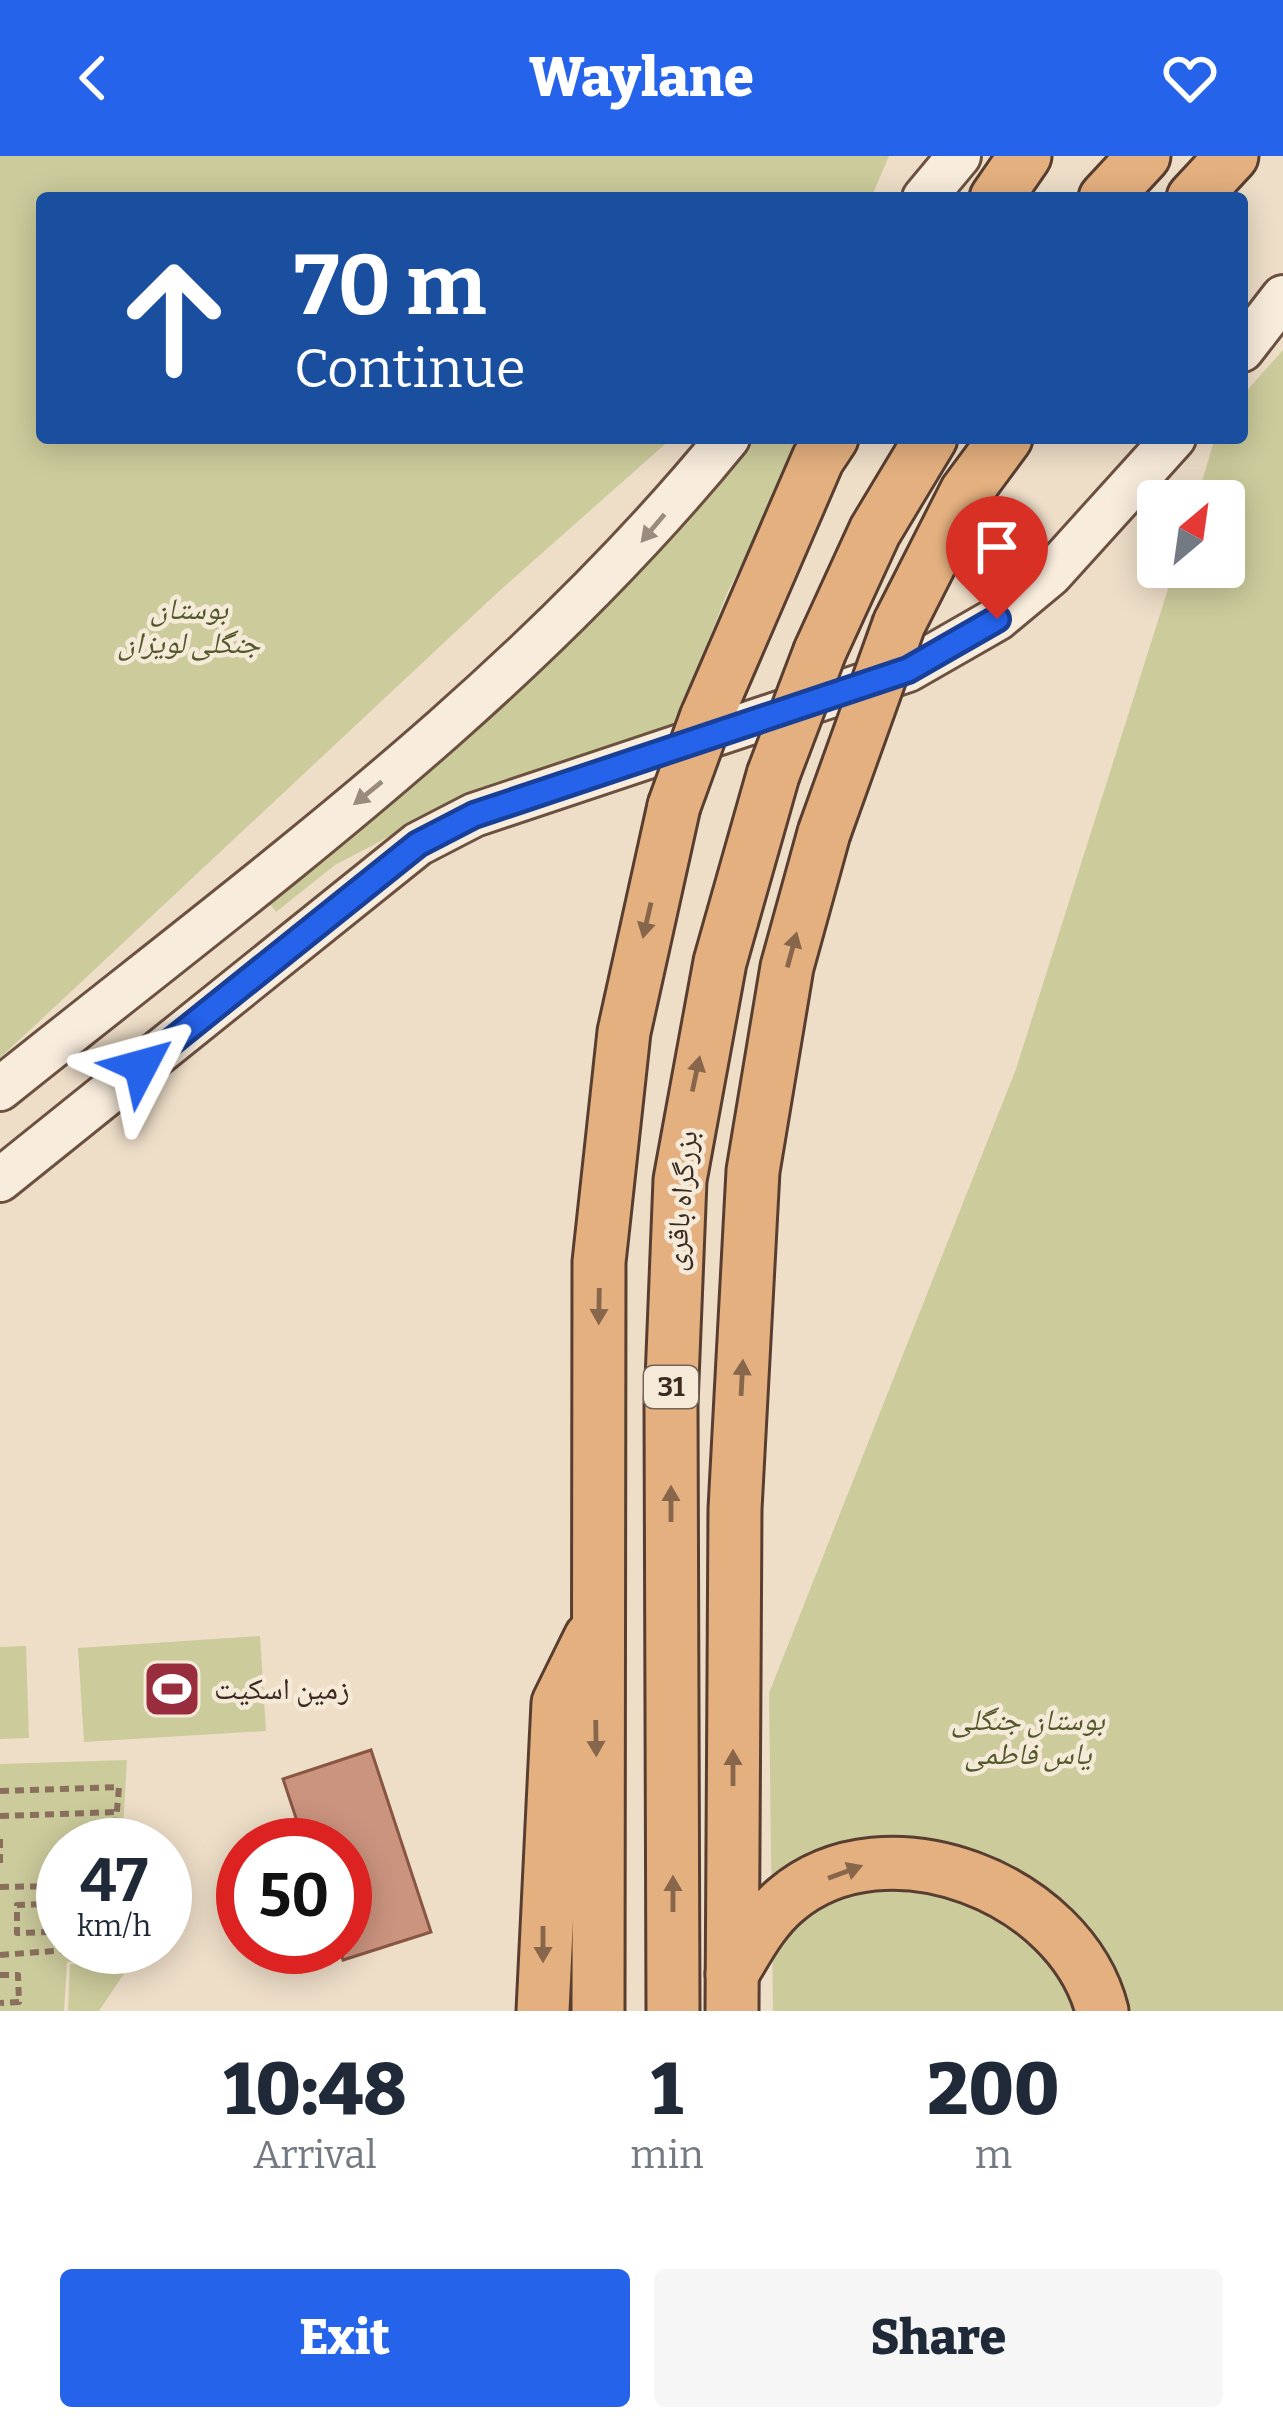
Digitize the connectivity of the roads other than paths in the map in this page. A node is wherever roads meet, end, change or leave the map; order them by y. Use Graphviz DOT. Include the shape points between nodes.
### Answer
graph roads {
  1 [pos="959,156"];
  2 [pos="1025,156"];
  3 [pos="1144,156"];
  4 [pos="1232,156"];
  5 [pos="929,192"];
  6 [pos="1000,192"];
  7 [pos="1111,192"];
  8 [pos="1199,192"];
  9 [pos="1283,297"];
  10 [pos="1248,342"];
  11 [pos="723,444"];
  12 [pos="828,444"];
  13 [pos="927,444"];
  14 [pos="1002,444"];
  15 [pos="1169,444"];
  16 [pos="248,890"];
  17 [pos="283,952"];
  18 [pos="0,1089"];
  19 [pos="0,1180"];
  20 [pos="595,1626"];
  21 [pos="732,1993"];
  22 [pos="543,2011"];
  23 [pos="598,2011"];
  24 [pos="673,2011"];
  25 [pos="1102,2011"];
  1 -- 5 [label="main road"];
  2 -- 6 [label="highway"];
  3 -- 7 [label="highway"];
  4 -- 8 [label="highway"];
  9 -- 10 [label="main road"];
  11 -- 16 [label="main road, one-way" via="564,623"];
  12 -- 20 [label="highway, one-way, bridge" via="674,806 624,1032 599,1262"];
  24 -- 13 [label="highway, بزرگراه باقری / 31, one-way, bridge" via="670,1405 680,1180 720,962 773,776 820,650"];
  21 -- 14 [label="highway, one-way, bridge" via="735,1509 753,1171 787,967 824,833 899,624 966,492"];
  15 -- 17 [label="main road" via="1051,574 997,619 908,670 474,815 418,844"];
  16 -- 17 [label="main road"];
  16 -- 18 [label="main road"];
  17 -- 19 [label="main road"];
  20 -- 22 [label="highway, one-way" via="558,1703"];
  20 -- 23 [label="highway, one-way"];
  21 -- 25 [label="highway, one-way" via="760,1928 789,1897 876,1861 926,1865 983,1883 1032,1911 1073,1950"];
}
